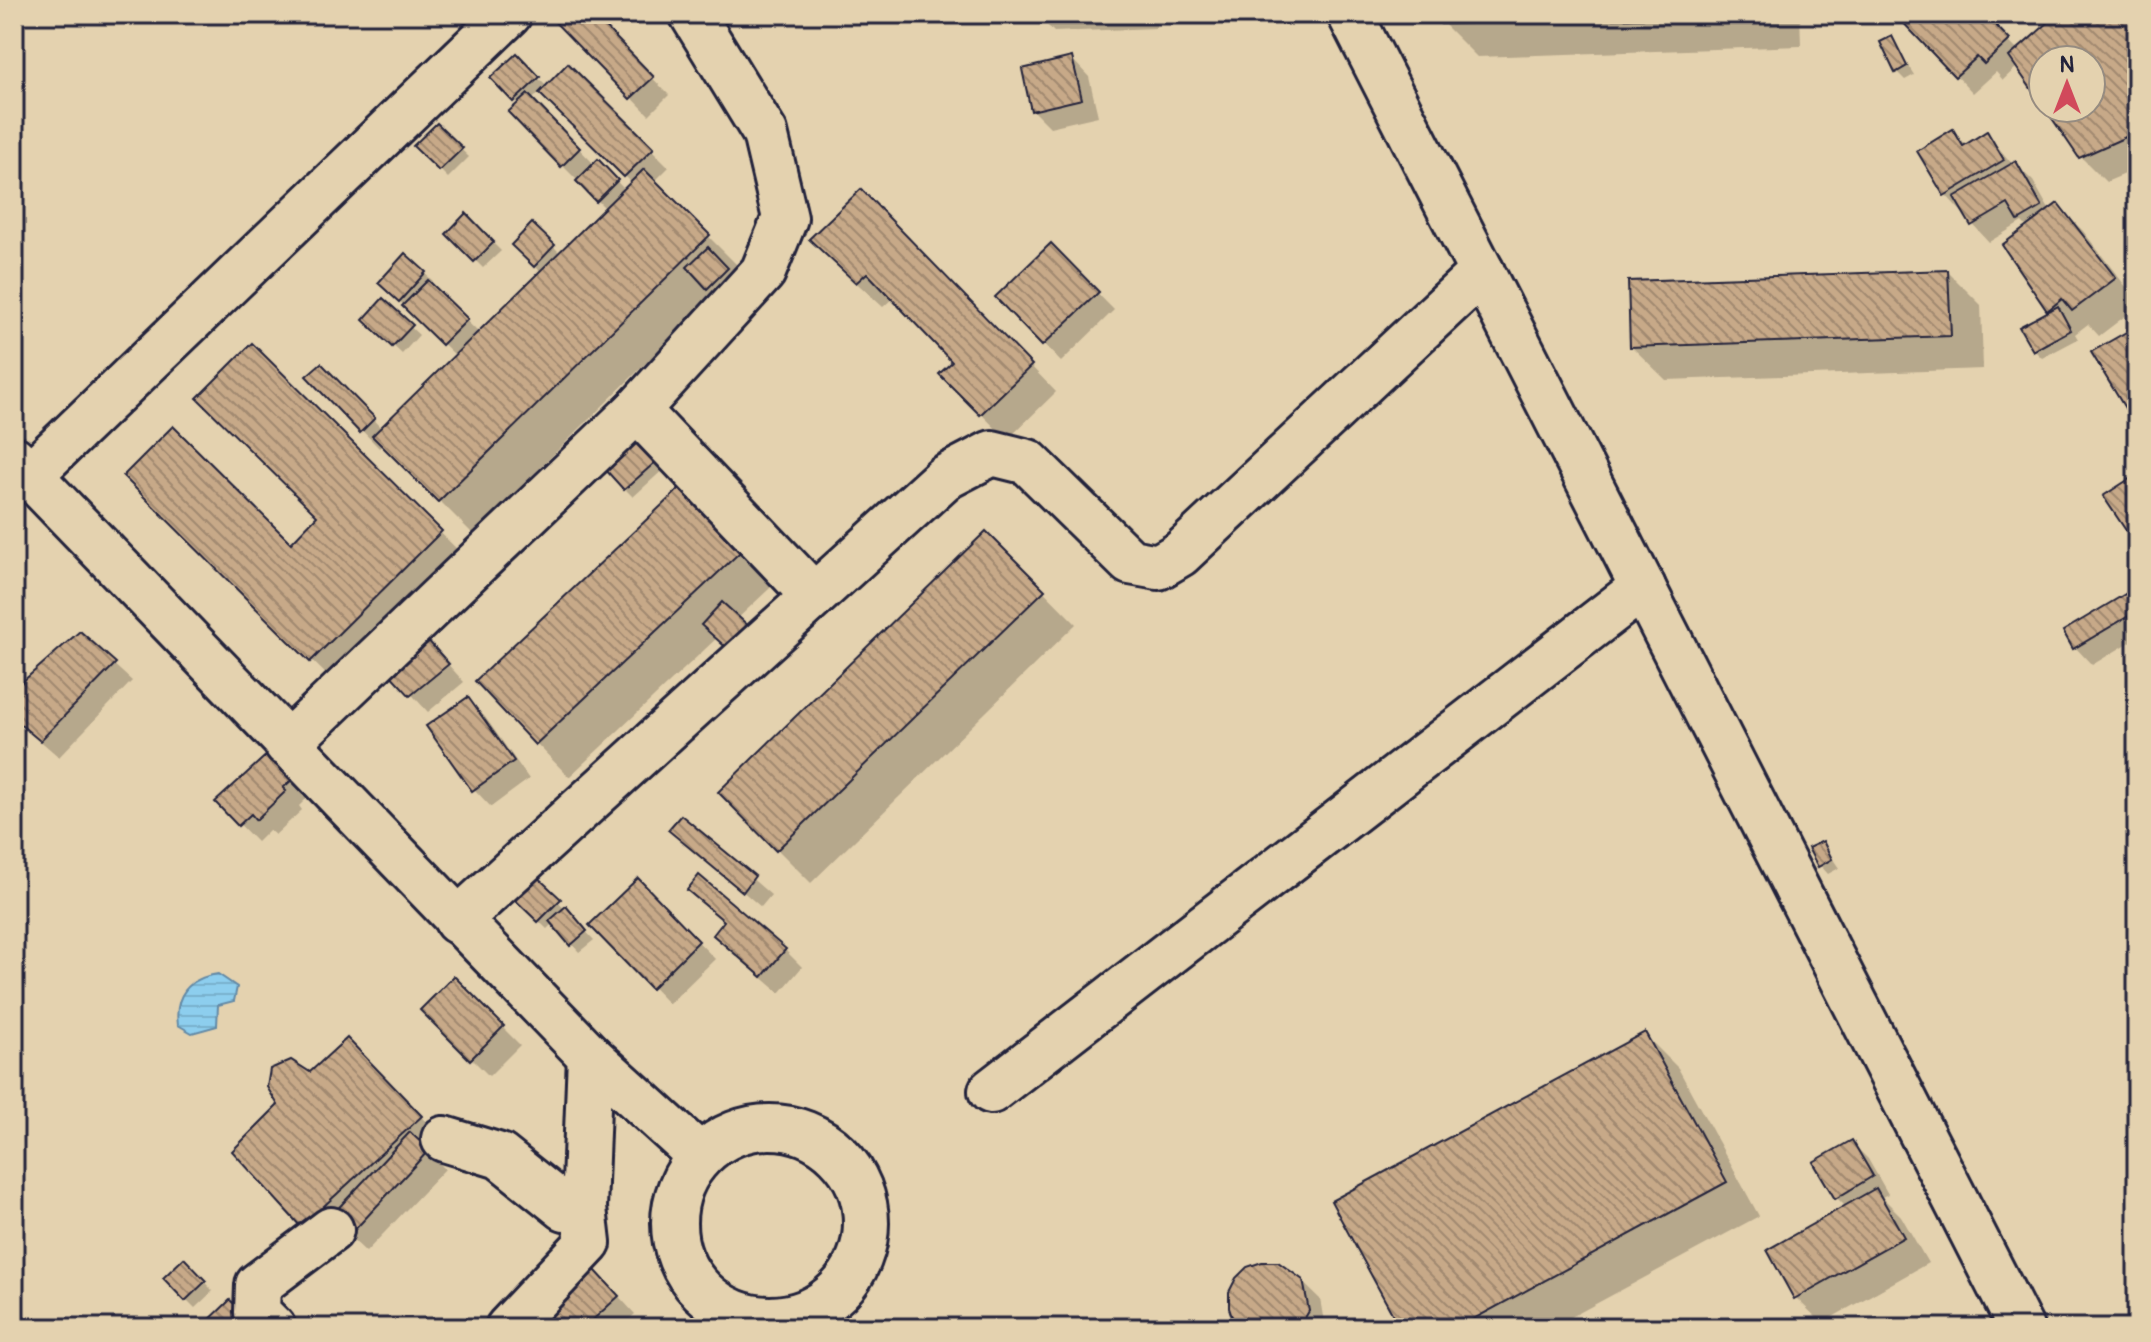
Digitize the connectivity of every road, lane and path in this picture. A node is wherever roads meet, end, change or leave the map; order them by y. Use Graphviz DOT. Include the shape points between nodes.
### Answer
graph roads {
  1 [pos="509,14"];
  2 [pos="692,14"];
  3 [pos="1350,14"];
  4 [pos="1482,272"];
  5 [pos="637,410"];
  6 [pos="22,467"];
  7 [pos="1643,587"];
  8 [pos="814,596"];
  9 [pos="287,744"];
  10 [pos="457,921"];
  11 [pos="590,1056"];
  12 [pos="991,1091"];
  13 [pos="444,1139"];
  14 [pos="700,1156"];
  15 [pos="584,1208"];
  16 [pos="331,1230"];
  17 [pos="841,1313"];
  18 [pos="765,1324"];
  19 [pos="273,1328"];
  20 [pos="508,1328"];
  21 [pos="2021,1328"];
  1 -- 6 [label="street"];
  2 -- 5 [label="street" via="765,133 785,218 763,272"];
  3 -- 4 [label="street"];
  4 -- 7 [label="street"];
  4 -- 8 [label="street" via="1180,554 1158,567 1130,562 1028,462 992,453 944,478"];
  5 -- 8 [label="street"];
  5 -- 9 [label="street"];
  6 -- 9 [label="street"];
  7 -- 12 [label="street"];
  7 -- 21 [label="street"];
  8 -- 10 [label="street"];
  9 -- 10 [label="street"];
  10 -- 11 [label="street"];
  11 -- 14 [label="street"];
  11 -- 15 [label="street"];
  13 -- 15 [label="street" via="500,1156 565,1208"];
  14 -- 17 [label="street" via="726,1137 783,1128 816,1138 842,1158 864,1200 867,1233"];
  14 -- 18 [label="street" via="681,1184 673,1214 675,1248 698,1289 725,1310"];
  15 -- 20 [label="street" via="588,1243"];
  16 -- 19 [label="street" via="258,1285 257,1312"];
  17 -- 18 [label="street"];
}
